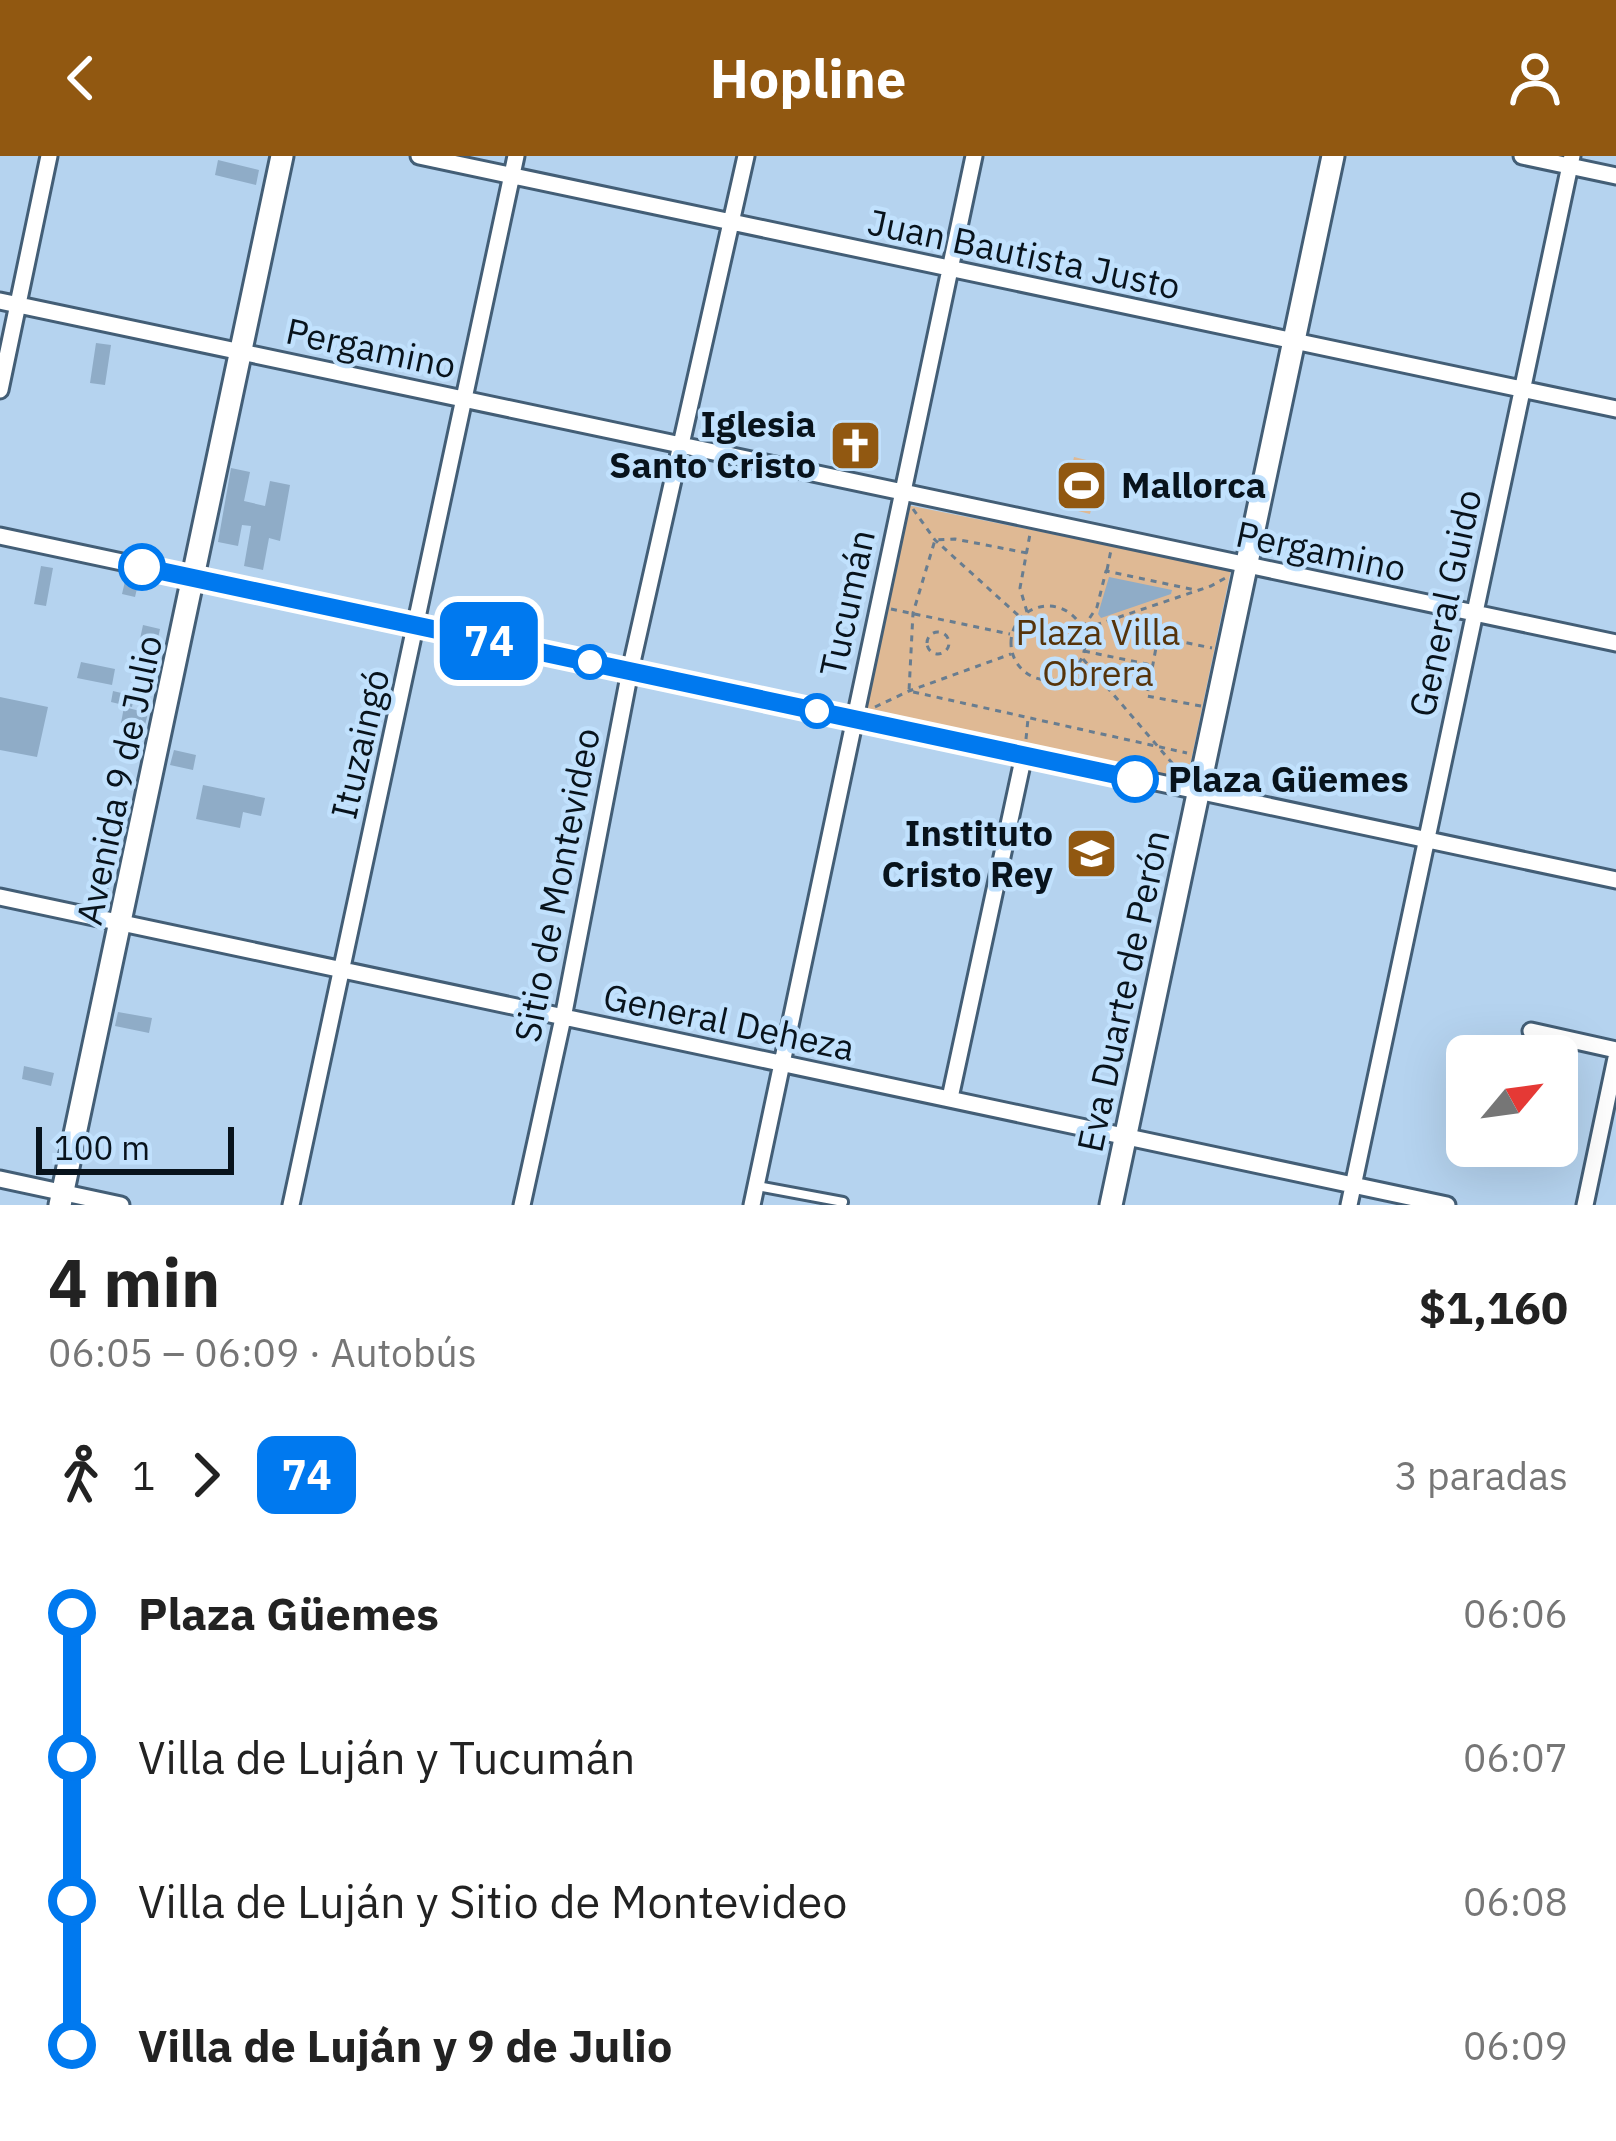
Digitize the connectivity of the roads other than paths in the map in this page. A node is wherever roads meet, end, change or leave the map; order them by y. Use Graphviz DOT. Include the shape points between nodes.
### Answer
graph roads {
  1 [pos="49,156"];
  2 [pos="282,156"];
  3 [pos="419,156"];
  4 [pos="516,156"];
  5 [pos="746,156"];
  6 [pos="974,156"];
  7 [pos="1333,156"];
  8 [pos="1522,156"];
  9 [pos="1571,161"];
  10 [pos="512,176"];
  11 [pos="1616,176"];
  12 [pos="732,221"];
  13 [pos="952,270"];
  14 [pos="0,301"];
  15 [pos="18,304"];
  16 [pos="1296,342"];
  17 [pos="240,351"];
  18 [pos="0,390"];
  19 [pos="1522,390"];
  20 [pos="466,398"];
  21 [pos="1616,410"];
  22 [pos="681,444"];
  23 [pos="901,492"];
  24 [pos="0,536"];
  25 [pos="1245,566"];
  26 [pos="195,579"];
  27 [pos="1473,613"];
  28 [pos="417,626"];
  29 [pos="1616,643"];
  30 [pos="630,670"];
  31 [pos="853,718"];
  32 [pos="1024,755"];
  33 [pos="1199,792"];
  34 [pos="1424,839"];
  35 [pos="1616,880"];
  36 [pos="0,897"];
  37 [pos="122,925"];
  38 [pos="340,971"];
  39 [pos="563,1018"];
  40 [pos="1531,1031"];
  41 [pos="1616,1054"];
  42 [pos="782,1063"];
  43 [pos="950,1098"];
  44 [pos="1125,1137"];
  45 [pos="0,1179"];
  46 [pos="1353,1185"];
  47 [pos="756,1186"];
  48 [pos="62,1199"];
  49 [pos="843,1202"];
  50 [pos="122,1205"];
  51 [pos="291,1205"];
  52 [pos="522,1205"];
  53 [pos="752,1205"];
  54 [pos="1111,1205"];
  55 [pos="1348,1205"];
  56 [pos="1447,1205"];
  57 [pos="1586,1205"];
  1 -- 15 [label="street"];
  2 -- 17 [label="main road, Avenida 9 de Julio"];
  3 -- 10 [label="street, Juan Bautista Justo"];
  4 -- 10 [label="street, Ituzaingó"];
  5 -- 12 [label="street, Sitio de Montevideo"];
  6 -- 13 [label="street, Tucumán"];
  7 -- 16 [label="main road, Eva Duarte de Perón"];
  8 -- 9 [label="street"];
  9 -- 11 [label="street"];
  9 -- 19 [label="street, General Guido"];
  10 -- 12 [label="street, Juan Bautista Justo"];
  10 -- 20 [label="street, Ituzaingó"];
  12 -- 13 [label="street, Juan Bautista Justo"];
  12 -- 22 [label="street, Sitio de Montevideo"];
  13 -- 16 [label="street, Juan Bautista Justo"];
  13 -- 23 [label="street, Tucumán"];
  14 -- 15 [label="street, Pergamino"];
  15 -- 17 [label="street, Pergamino"];
  15 -- 18 [label="street"];
  16 -- 19 [label="street, Juan Bautista Justo"];
  16 -- 25 [label="main road, Eva Duarte de Perón"];
  17 -- 20 [label="street, Pergamino"];
  17 -- 26 [label="main road, Avenida 9 de Julio"];
  19 -- 21 [label="street, Juan Bautista Justo"];
  19 -- 27 [label="street, General Guido"];
  20 -- 22 [label="street, Pergamino"];
  20 -- 28 [label="street, Ituzaingó"];
  22 -- 23 [label="street, Pergamino"];
  22 -- 30 [label="street, Sitio de Montevideo"];
  23 -- 25 [label="street, Pergamino"];
  23 -- 31 [label="street, Tucumán"];
  24 -- 26 [label="street"];
  25 -- 27 [label="street, Pergamino"];
  25 -- 33 [label="main road, Eva Duarte de Perón"];
  26 -- 28 [label="street"];
  26 -- 37 [label="main road, Avenida 9 de Julio"];
  27 -- 29 [label="street, Pergamino"];
  27 -- 34 [label="street, General Guido"];
  28 -- 30 [label="street"];
  28 -- 38 [label="street, Ituzaingó"];
  30 -- 31 [label="street"];
  30 -- 39 [label="street, Sitio de Montevideo"];
  31 -- 32 [label="street"];
  31 -- 42 [label="street, Tucumán"];
  32 -- 33 [label="street"];
  32 -- 43 [label="street"];
  33 -- 34 [label="street"];
  33 -- 44 [label="main road, Eva Duarte de Perón"];
  34 -- 35 [label="street"];
  34 -- 46 [label="street, General Guido"];
  36 -- 37 [label="street, General Deheza"];
  37 -- 38 [label="street, General Deheza"];
  37 -- 48 [label="main road, Avenida 9 de Julio"];
  38 -- 39 [label="street, General Deheza"];
  38 -- 51 [label="street, Ituzaingó"];
  39 -- 42 [label="street, General Deheza"];
  39 -- 52 [label="street, Sitio de Montevideo"];
  40 -- 41 [label="street"];
  41 -- 57 [label="street"];
  42 -- 43 [label="street, General Deheza"];
  42 -- 47 [label="street, Tucumán"];
  43 -- 44 [label="street, General Deheza"];
  44 -- 46 [label="street, General Deheza"];
  44 -- 54 [label="main road, Eva Duarte de Perón"];
  45 -- 48 [label="street"];
  46 -- 55 [label="street, General Guido"];
  46 -- 56 [label="street, General Deheza"];
  47 -- 49 [label="lane"];
  47 -- 53 [label="street, Tucumán"];
  48 -- 50 [label="street"];
}
